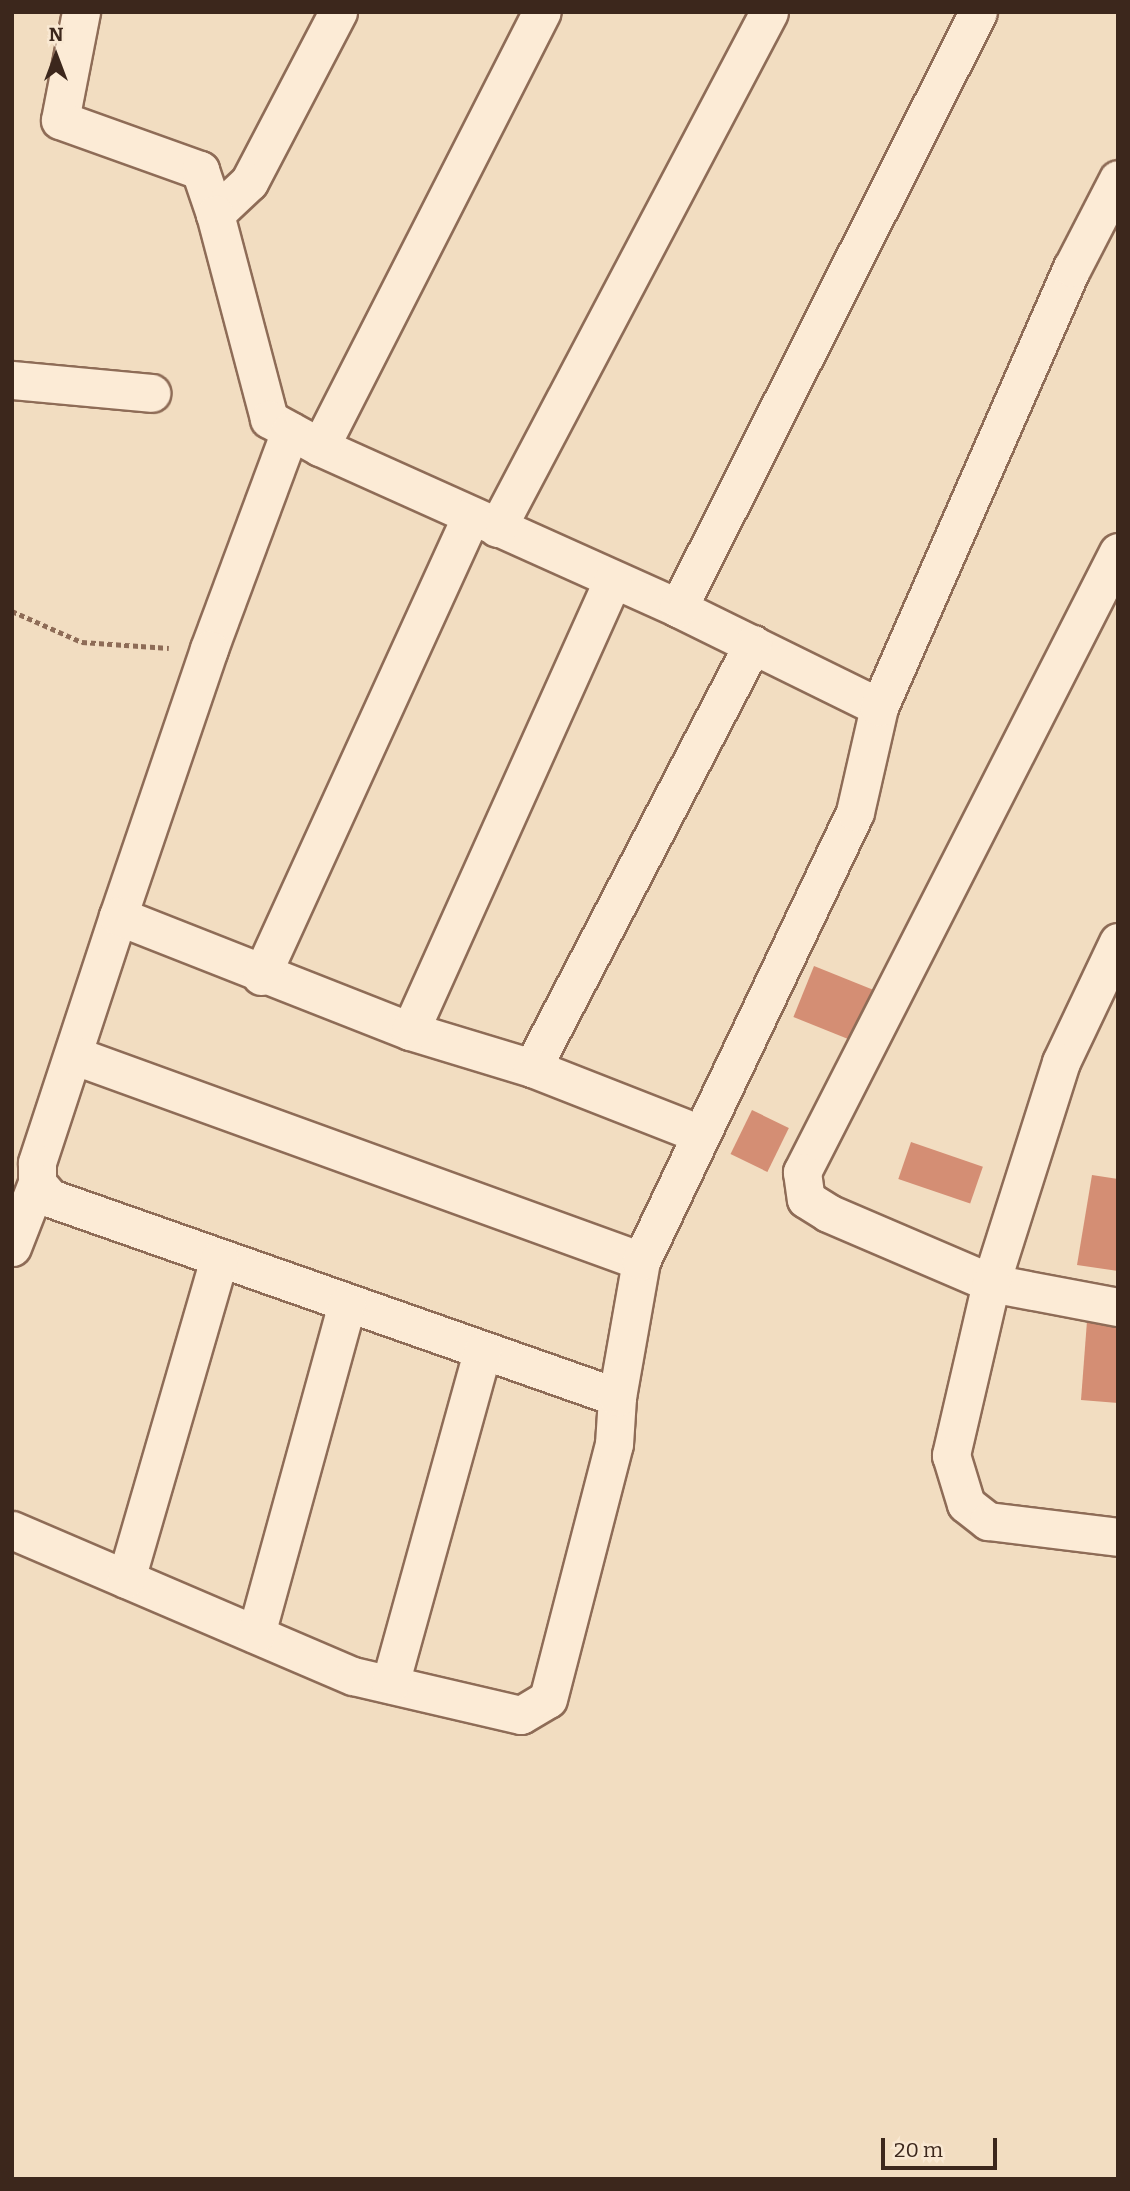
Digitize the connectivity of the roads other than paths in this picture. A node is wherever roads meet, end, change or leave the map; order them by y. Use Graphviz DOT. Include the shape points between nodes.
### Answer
graph roads {
  1 [pos="81,12"];
  2 [pos="338,12"];
  3 [pos="542,12"];
  4 [pos="769,12"];
  5 [pos="978,12"];
  6 [pos="1118,178"];
  7 [pos="215,214"];
  8 [pos="12,380"];
  9 [pos="151,393"];
  10 [pos="305,439"];
  11 [pos="484,522"];
  12 [pos="1118,552"];
  13 [pos="613,579"];
  14 [pos="678,608"];
  15 [pos="752,644"];
  16 [pos="878,707"];
  17 [pos="118,916"];
  18 [pos="1118,942"];
  19 [pos="261,976"];
  20 [pos="410,1031"];
  21 [pos="73,1055"];
  22 [pos="532,1068"];
  23 [pos="699,1134"];
  24 [pos="37,1183"];
  25 [pos="12,1247"];
  26 [pos="219,1258"];
  27 [pos="642,1261"];
  28 [pos="991,1283"];
  29 [pos="347,1304"];
  30 [pos="1118,1307"];
  31 [pos="482,1352"];
  32 [pos="617,1397"];
  33 [pos="12,1531"];
  34 [pos="1118,1537"];
  35 [pos="126,1579"];
  36 [pos="256,1634"];
  37 [pos="390,1684"];
  1 -- 7 [label="street" via="60,120 200,170"];
  2 -- 7 [label="street" via="248,182"];
  3 -- 10 [label="street"];
  4 -- 11 [label="street"];
  5 -- 14 [label="street"];
  6 -- 16 [label="street" via="1072,268"];
  7 -- 10 [label="street" via="269,419"];
  8 -- 9 [label="street"];
  10 -- 11 [label="street"];
  10 -- 17 [label="street" via="209,649"];
  11 -- 13 [label="street"];
  11 -- 19 [label="street"];
  12 -- 28 [label="street" via="802,1172 806,1199 828,1213"];
  13 -- 14 [label="street"];
  13 -- 20 [label="street"];
  14 -- 15 [label="street"];
  15 -- 16 [label="street"];
  15 -- 22 [label="street"];
  16 -- 23 [label="street" via="855,812"];
  17 -- 19 [label="street"];
  17 -- 21 [label="street"];
  18 -- 28 [label="street" via="1061,1062"];
  19 -- 20 [label="street"];
  20 -- 22 [label="street"];
  21 -- 24 [label="street" via="37,1163"];
  21 -- 27 [label="street"];
  22 -- 23 [label="street"];
  23 -- 27 [label="street"];
  24 -- 25 [label="street"];
  24 -- 26 [label="street" via="50,1198"];
  26 -- 29 [label="street"];
  26 -- 35 [label="street"];
  27 -- 32 [label="street"];
  28 -- 30 [label="street"];
  28 -- 34 [label="street" via="951,1455 967,1504 988,1521"];
  29 -- 31 [label="street"];
  29 -- 36 [label="street"];
  31 -- 32 [label="street"];
  31 -- 37 [label="street"];
  32 -- 37 [label="street" via="614,1444 548,1699 521,1715"];
  33 -- 35 [label="street"];
  35 -- 36 [label="street"];
  36 -- 37 [label="street" via="353,1676"];
}
